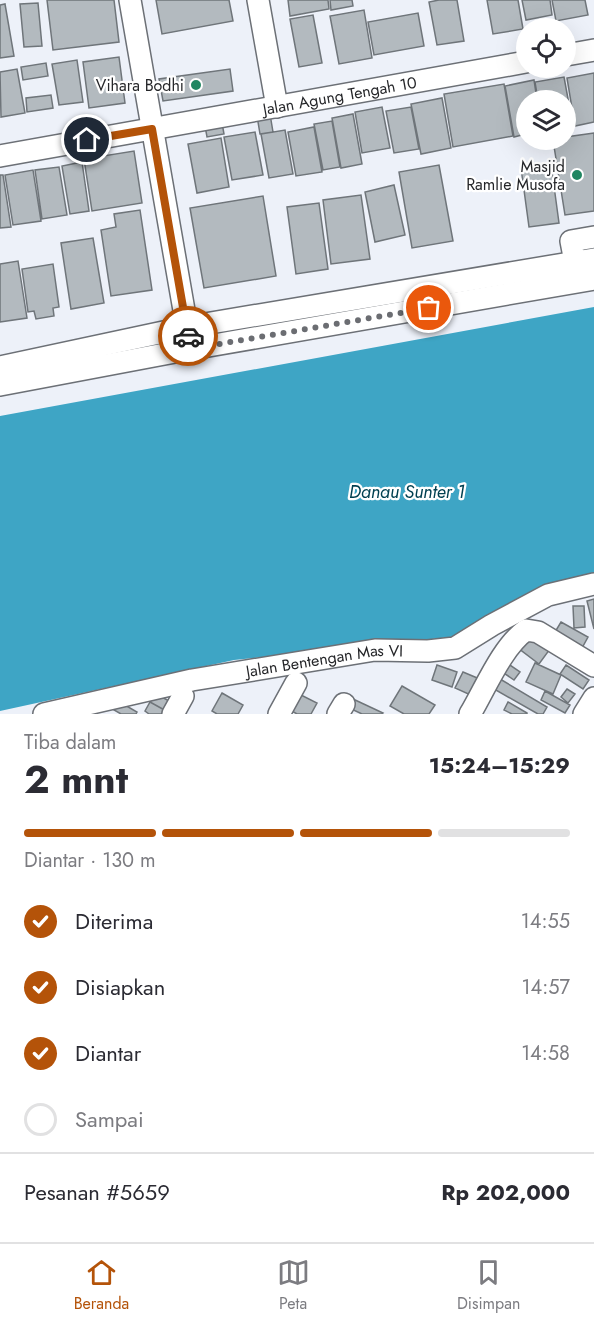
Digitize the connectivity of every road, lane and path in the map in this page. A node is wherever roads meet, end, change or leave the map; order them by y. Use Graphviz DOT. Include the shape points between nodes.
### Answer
graph roads {
  1 [pos="130,0"];
  2 [pos="258,0"];
  3 [pos="594,50"];
  4 [pos="576,53"];
  5 [pos="516,64"];
  6 [pos="277,106"];
  7 [pos="152,129"];
  8 [pos="0,156"];
  9 [pos="594,237"];
  10 [pos="584,260"];
  11 [pos="594,279"];
  12 [pos="187,327"];
  13 [pos="190,349"];
  14 [pos="0,367"];
  15 [pos="0,385"];
  16 [pos="594,584"];
  17 [pos="594,666"];
  18 [pos="296,683"];
  19 [pos="594,698"];
  20 [pos="44,714"];
  21 [pos="279,714"];
  22 [pos="470,714"];
  23 [pos="584,714"];
  1 -- 7 [label="street"];
  2 -- 6 [label="street"];
  3 -- 4 [label="street"];
  5 -- 6 [label="street, Jalan Agung Tengah 10"];
  6 -- 7 [label="street, Jalan Agung Tengah 10"];
  7 -- 8 [label="street, Jalan Agung Tengah 10"];
  7 -- 12 [label="street"];
  9 -- 10 [label="street" via="571,241"];
  10 -- 12 [label="street"];
  11 -- 13 [label="street"];
  12 -- 13 [label="street"];
  12 -- 14 [label="street"];
  13 -- 15 [label="street"];
  16 -- 20 [label="street, Jalan Bentengan Mas VI" via="548,596 455,648 375,650 192,680"];
  17 -- 22 [label="street" via="538,632 526,630 501,661"];
  18 -- 21 [label="street"];
  19 -- 23 [label="street"];
}
